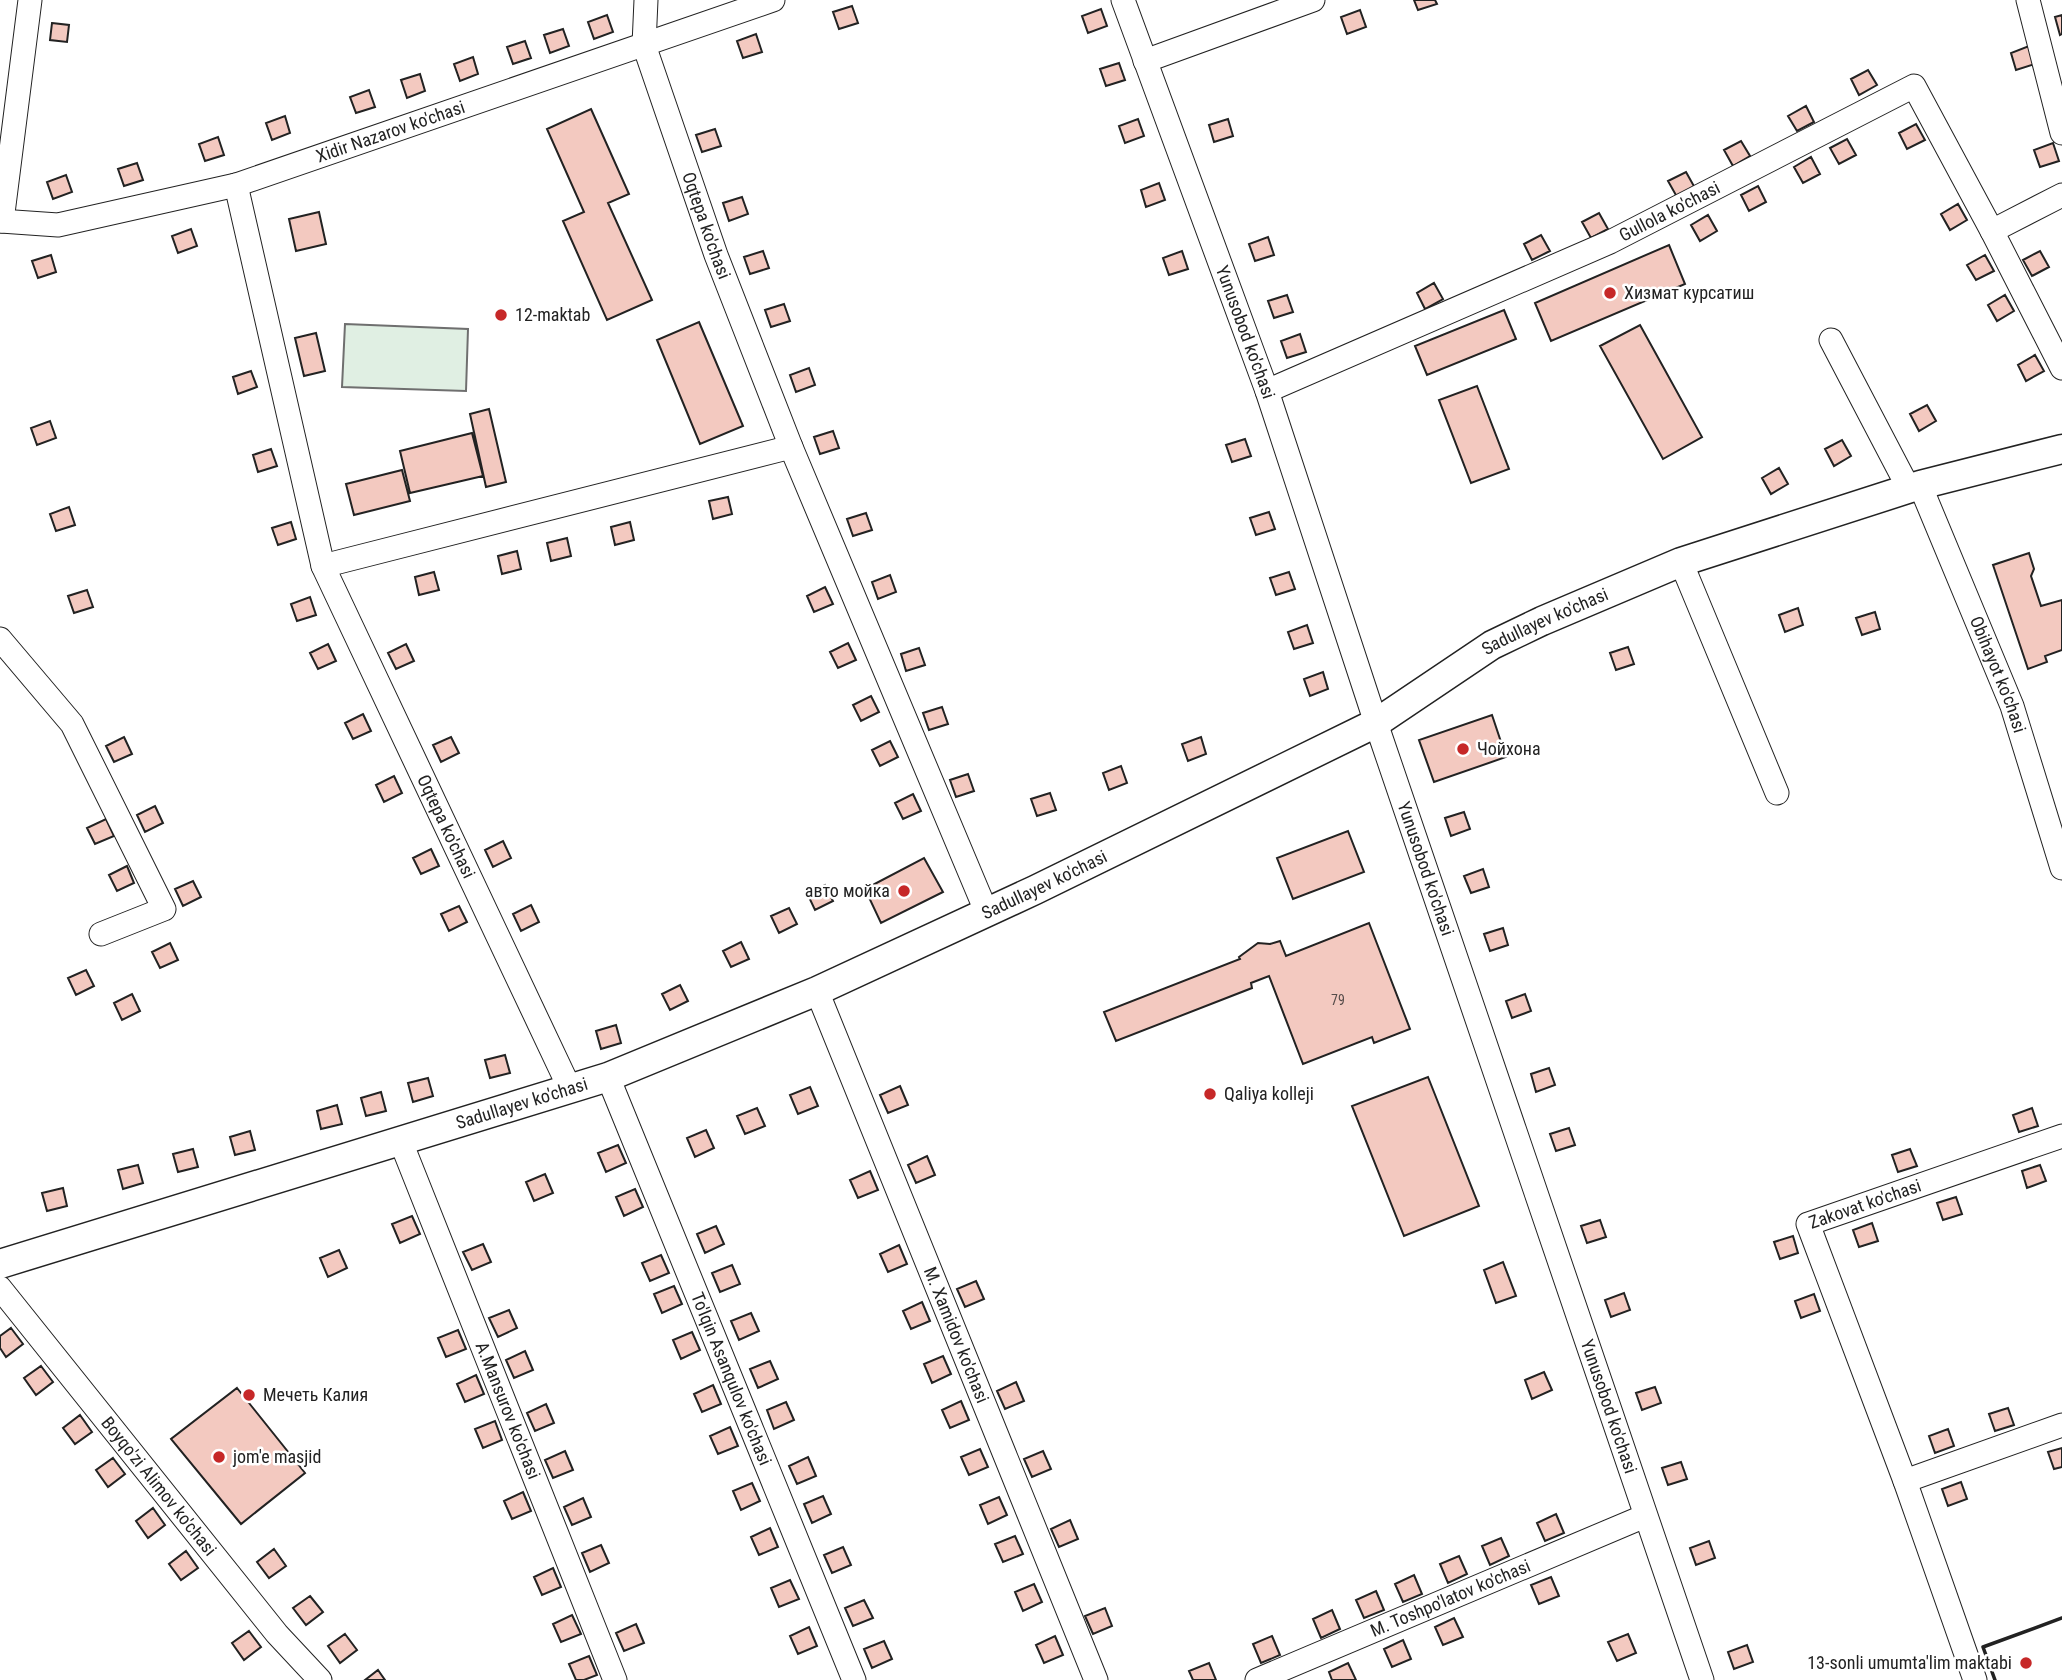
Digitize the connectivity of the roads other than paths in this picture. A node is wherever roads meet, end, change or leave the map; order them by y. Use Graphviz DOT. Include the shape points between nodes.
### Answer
graph roads {
  1 [pos="30,0"];
  2 [pos="646,0"];
  3 [pos="773,0"];
  4 [pos="1123,0"];
  5 [pos="1313,0"];
  6 [pos="2028,0"];
  7 [pos="644,45"];
  8 [pos="1145,61"];
  9 [pos="2062,133"];
  10 [pos="236,185"];
  11 [pos="2062,195"];
  12 [pos="1,221"];
  13 [pos="1992,231"];
  14 [pos="1831,340"];
  15 [pos="2062,368"];
  16 [pos="1267,391"];
  17 [pos="791,447"];
  18 [pos="2062,449"];
  19 [pos="1915,487"];
  20 [pos="1681,562"];
  21 [pos="323,566"];
  22 [pos="0,639"];
  23 [pos="1376,723"];
  24 [pos="1777,793"];
  25 [pos="2062,868"];
  26 [pos="986,911"];
  27 [pos="102,934"];
  28 [pos="817,991"];
  29 [pos="608,1077"];
  30 [pos="570,1088"];
  31 [pos="2062,1137"];
  32 [pos="401,1142"];
  33 [pos="0,1264"];
  34 [pos="0,1288"];
  35 [pos="2062,1425"];
  36 [pos="1905,1481"];
  37 [pos="1645,1516"];
  38 [pos="320,1680"];
  39 [pos="615,1680"];
  40 [pos="854,1680"];
  41 [pos="1096,1680"];
  42 [pos="1257,1680"];
  43 [pos="1702,1680"];
  44 [pos="1975,1680"];
  1 -- 12 [label="street"];
  2 -- 7 [label="street, Oqtepa ko'chasi"];
  3 -- 7 [label="street, Xidir Nazarov ko'chasi"];
  4 -- 8 [label="street, Yunusobod ko'chasi"];
  5 -- 8 [label="street"];
  6 -- 9 [label="street"];
  7 -- 10 [label="street, Xidir Nazarov ko'chasi"];
  7 -- 17 [label="street, Oqtepa ko'chasi" via="716,255"];
  8 -- 16 [label="street, Yunusobod ko'chasi"];
  10 -- 12 [label="street, Xidir Nazarov ko'chasi" via="58,225"];
  10 -- 21 [label="street, Oqtepa ko'chasi"];
  11 -- 13 [label="street"];
  13 -- 15 [label="street"];
  13 -- 16 [label="street, Gullola ko'chasi" via="1914,86 1611,242"];
  14 -- 19 [label="street, Obihayot ko'chasi"];
  16 -- 23 [label="street, Yunusobod ko'chasi"];
  17 -- 21 [label="street"];
  17 -- 26 [label="street, Oqtepa ko'chasi"];
  18 -- 19 [label="main road, Sadullayev ko'chasi"];
  19 -- 20 [label="main road, Sadullayev ko'chasi"];
  19 -- 25 [label="street, Obihayot ko'chasi" via="2012,706"];
  20 -- 23 [label="main road, Sadullayev ko'chasi" via="1492,645"];
  20 -- 24 [label="street"];
  21 -- 30 [label="street, Oqtepa ko'chasi"];
  22 -- 27 [label="street" via="72,724 164,909"];
  23 -- 26 [label="main road, Sadullayev ko'chasi"];
  23 -- 37 [label="street, Yunusobod ko'chasi"];
  26 -- 28 [label="main road, Sadullayev ko'chasi"];
  28 -- 29 [label="main road, Sadullayev ko'chasi"];
  28 -- 41 [label="street, M. Xamidov ko'chasi"];
  29 -- 30 [label="main road, Sadullayev ko'chasi"];
  29 -- 40 [label="street, To'lqin Asanqulov ko'chasi"];
  30 -- 32 [label="main road, Sadullayev ko'chasi"];
  31 -- 36 [label="street, Zakovat ko'chasi" via="1808,1224"];
  32 -- 33 [label="main road, Sadullayev ko'chasi"];
  32 -- 39 [label="street, A.Mansurov ko'chasi"];
  34 -- 38 [label="street, Boyqo'zi Alimov ko'chasi" via="277,1634"];
  35 -- 36 [label="street"];
  36 -- 44 [label="street, Zakovat ko'chasi"];
  37 -- 42 [label="street, M. Toshpo'latov ko'chasi"];
  37 -- 43 [label="street, Yunusobod ko'chasi"];
}
